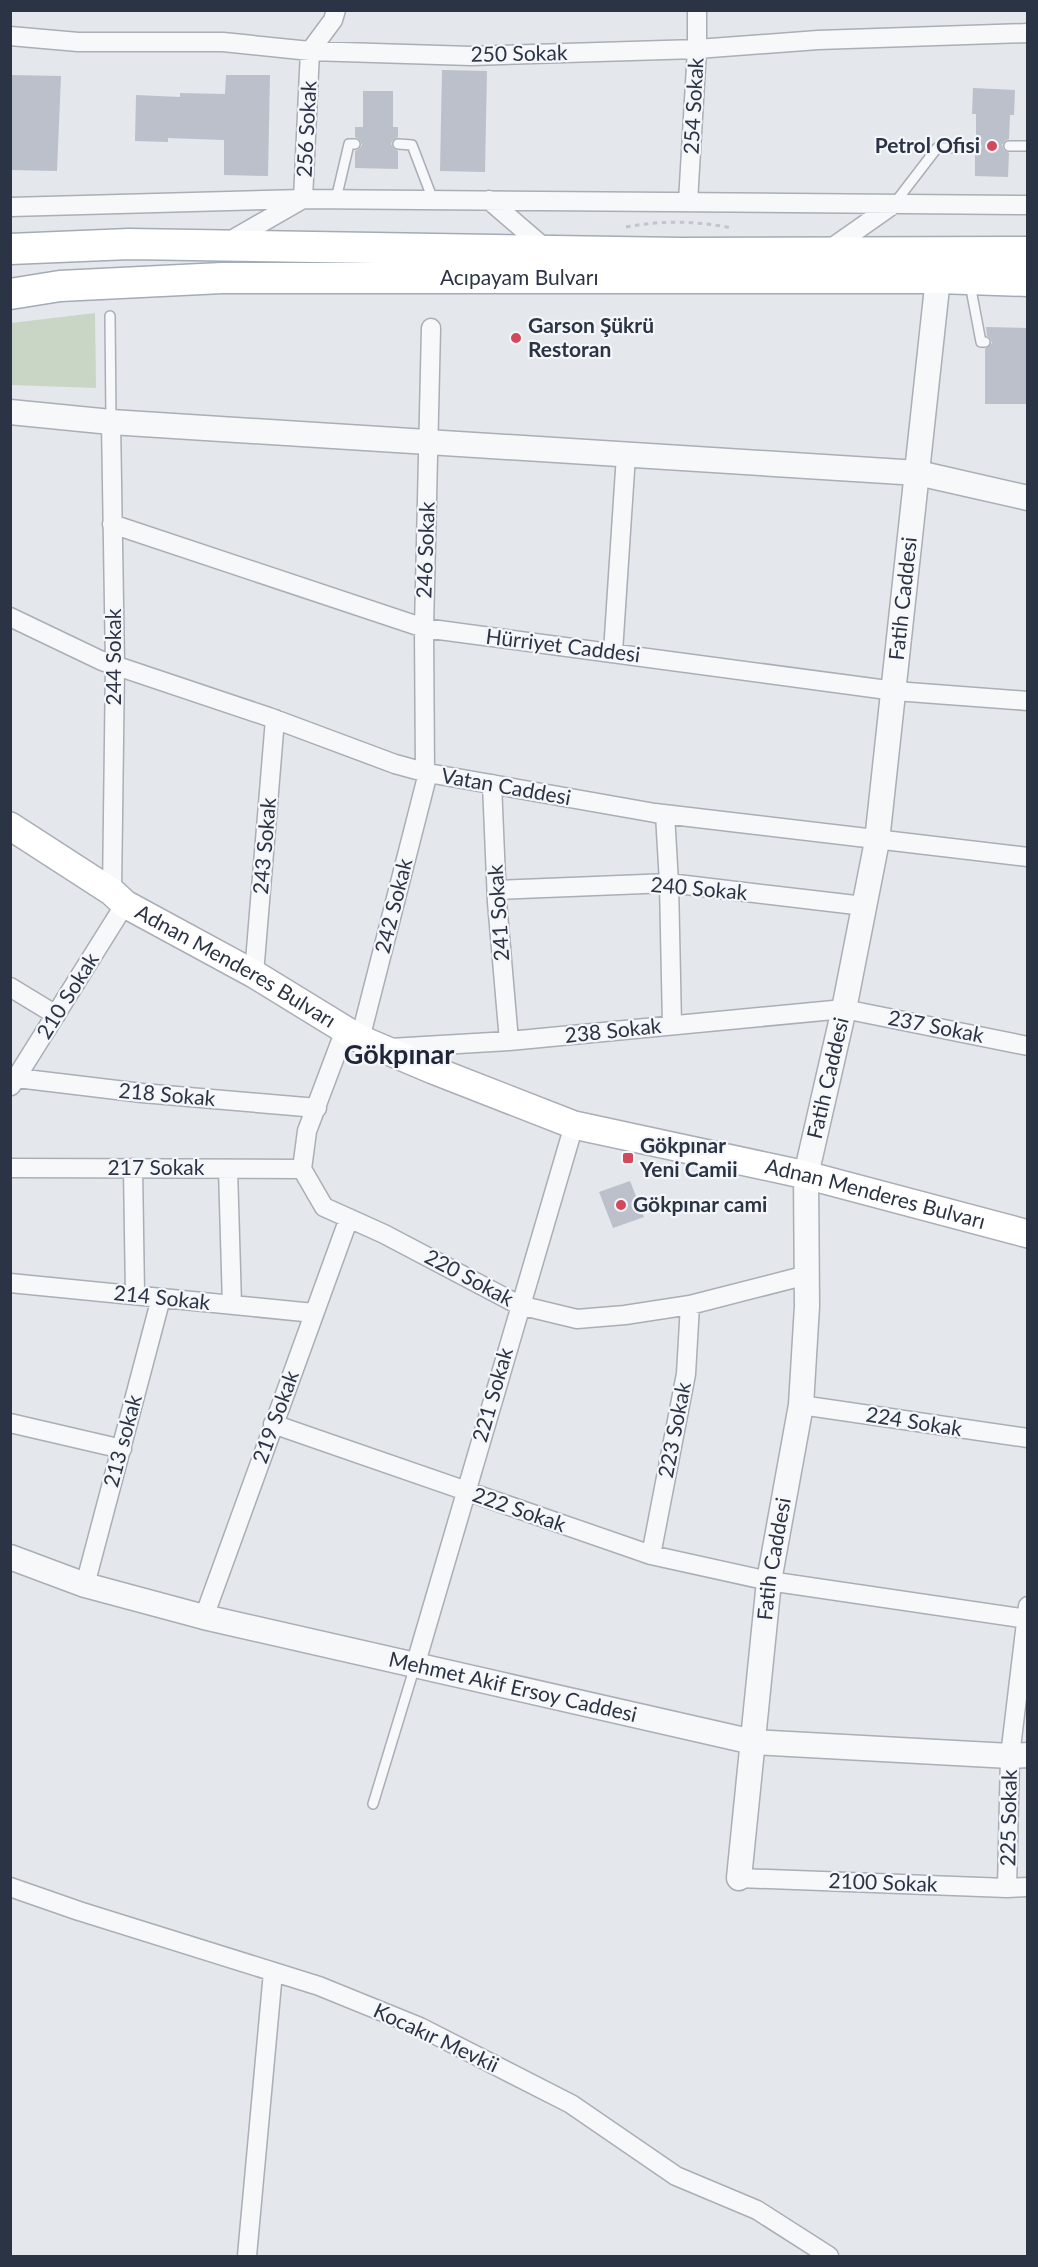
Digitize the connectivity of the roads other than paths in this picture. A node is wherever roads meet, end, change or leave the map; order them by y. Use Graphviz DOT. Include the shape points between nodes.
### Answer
graph roads {
  1 [pos="336,10"];
  2 [pos="697,10"];
  3 [pos="1028,33"];
  4 [pos="10,36"];
  5 [pos="697,49"];
  6 [pos="310,51"];
  7 [pos="355,144"];
  8 [pos="398,144"];
  9 [pos="1009,146"];
  10 [pos="1028,146"];
  11 [pos="975,147"];
  12 [pos="303,199"];
  13 [pos="336,199"];
  14 [pos="433,200"];
  15 [pos="489,200"];
  16 [pos="688,202"];
  17 [pos="894,204"];
  18 [pos="1028,205"];
  19 [pos="10,207"];
  20 [pos="224,244"];
  21 [pos="10,249"];
  22 [pos="547,250"];
  23 [pos="827,251"];
  24 [pos="1028,252"];
  25 [pos="938,278"];
  26 [pos="969,279"];
  27 [pos="1028,280"];
  28 [pos="10,294"];
  29 [pos="110,316"];
  30 [pos="431,328"];
  31 [pos="985,342"];
  32 [pos="10,412"];
  33 [pos="111,422"];
  34 [pos="429,442"];
  35 [pos="627,455"];
  36 [pos="918,473"];
  37 [pos="1028,498"];
  38 [pos="112,524"];
  39 [pos="10,617"];
  40 [pos="424,628"];
  41 [pos="613,652"];
  42 [pos="114,665"];
  43 [pos="895,691"];
  44 [pos="1028,701"];
  45 [pos="275,719"];
  46 [pos="427,773"];
  47 [pos="492,784"];
  48 [pos="665,814"];
  49 [pos="10,826"];
  50 [pos="877,841"];
  51 [pos="1028,857"];
  52 [pos="669,883"];
  53 [pos="496,891"];
  54 [pos="119,898"];
  55 [pos="864,906"];
  56 [pos="254,974"];
  57 [pos="10,987"];
  58 [pos="844,1009"];
  59 [pos="56,1015"];
  60 [pos="672,1025"];
  61 [pos="362,1039"];
  62 [pos="509,1041"];
  63 [pos="1028,1046"];
  64 [pos="14,1083"];
  65 [pos="317,1108"];
  66 [pos="574,1125"];
  67 [pos="10,1168"];
  68 [pos="133,1168"];
  69 [pos="228,1168"];
  70 [pos="302,1169"];
  71 [pos="806,1175"];
  72 [pos="349,1218"];
  73 [pos="1028,1234"];
  74 [pos="807,1275"];
  75 [pos="10,1283"];
  76 [pos="135,1295"];
  77 [pos="161,1298"];
  78 [pos="232,1305"];
  79 [pos="519,1305"];
  80 [pos="690,1305"];
  81 [pos="314,1313"];
  82 [pos="801,1405"];
  83 [pos="10,1423"];
  84 [pos="273,1424"];
  85 [pos="1028,1438"];
  86 [pos="122,1449"];
  87 [pos="466,1491"];
  88 [pos="651,1555"];
  89 [pos="10,1557"];
  90 [pos="769,1581"];
  91 [pos="85,1585"];
  92 [pos="1027,1615"];
  93 [pos="204,1617"];
  94 [pos="415,1666"];
  95 [pos="753,1742"];
  96 [pos="1019,1756"];
  97 [pos="373,1804"];
  98 [pos="739,1878"];
  99 [pos="10,1887"];
  100 [pos="1028,1887"];
  101 [pos="1007,1888"];
  102 [pos="273,1972"];
  103 [pos="247,2256"];
  104 [pos="829,2256"];
  1 -- 6 [label="street, 256 Sokak"];
  2 -- 5 [label="street, 254 Sokak"];
  3 -- 5 [label="street, 250 Sokak" via="818,40"];
  4 -- 6 [label="street, 250 Sokak" via="78,42 223,42"];
  5 -- 6 [label="street, 250 Sokak" via="471,56"];
  5 -- 16 [label="street, 254 Sokak"];
  6 -- 12 [label="street, 256 Sokak"];
  7 -- 13 [label="lane" via="349,144"];
  8 -- 14 [label="lane" via="412,145"];
  9 -- 10 [label="lane"];
  11 -- 17 [label="lane" via="937,148"];
  12 -- 13 [label="street"];
  12 -- 19 [label="street"];
  12 -- 20 [label="street, 256 Sokak"];
  13 -- 14 [label="street"];
  14 -- 15 [label="street"];
  15 -- 16 [label="street"];
  15 -- 22 [label="street"];
  16 -- 17 [label="street"];
  17 -- 18 [label="street"];
  17 -- 23 [label="street"];
  20 -- 21 [label="main road, Acıpayam Bulvarı"];
  20 -- 22 [label="main road, Acıpayam Bulvarı"];
  22 -- 23 [label="main road, Acıpayam Bulvarı"];
  23 -- 24 [label="main road, Acıpayam Bulvarı"];
  25 -- 26 [label="main road, Acıpayam Bulvarı"];
  25 -- 28 [label="main road, Acıpayam Bulvarı" via="222,278 60,286"];
  25 -- 36 [label="street, Fatih Caddesi"];
  26 -- 27 [label="main road, Acıpayam Bulvarı"];
  26 -- 31 [label="lane" via="981,342"];
  29 -- 33 [label="lane"];
  30 -- 34 [label="street, 246 Sokak"];
  32 -- 33 [label="street"];
  33 -- 34 [label="street"];
  33 -- 38 [label="street, 244 Sokak"];
  34 -- 35 [label="street"];
  34 -- 40 [label="street, 246 Sokak"];
  35 -- 36 [label="street"];
  35 -- 41 [label="street"];
  36 -- 37 [label="street"];
  36 -- 43 [label="street, Fatih Caddesi"];
  38 -- 40 [label="street, Hürriyet Caddesi"];
  38 -- 42 [label="street, 244 Sokak"];
  39 -- 42 [label="street, Vatan Caddesi"];
  40 -- 41 [label="street, Hürriyet Caddesi"];
  40 -- 46 [label="street, 246 Sokak"];
  41 -- 43 [label="street, Hürriyet Caddesi"];
  42 -- 45 [label="street, Vatan Caddesi"];
  42 -- 54 [label="street, 244 Sokak"];
  43 -- 44 [label="street, Hürriyet Caddesi"];
  43 -- 50 [label="street, Fatih Caddesi"];
  45 -- 46 [label="street, Vatan Caddesi"];
  45 -- 56 [label="street, 243 Sokak"];
  46 -- 47 [label="street, Vatan Caddesi"];
  46 -- 61 [label="street, 242 Sokak"];
  47 -- 48 [label="street, Vatan Caddesi"];
  47 -- 53 [label="street, 241 Sokak"];
  48 -- 50 [label="street, Vatan Caddesi"];
  48 -- 52 [label="street"];
  49 -- 54 [label="main road, Adnan Menderes Bulvarı"];
  50 -- 51 [label="street, Vatan Caddesi"];
  50 -- 55 [label="street, Fatih Caddesi"];
  52 -- 53 [label="street, 240 Sokak"];
  52 -- 55 [label="street, 240 Sokak"];
  52 -- 60 [label="street"];
  53 -- 62 [label="street, 241 Sokak"];
  54 -- 56 [label="main road, Adnan Menderes Bulvarı"];
  54 -- 59 [label="street, 210 Sokak"];
  55 -- 58 [label="street, Fatih Caddesi"];
  56 -- 61 [label="main road, Adnan Menderes Bulvarı"];
  57 -- 59 [label="street"];
  58 -- 60 [label="street, 238 Sokak"];
  58 -- 63 [label="street, 237 Sokak"];
  58 -- 71 [label="street, Fatih Caddesi"];
  59 -- 64 [label="street, 210 Sokak"];
  60 -- 62 [label="street, 238 Sokak"];
  61 -- 62 [label="street, 238 Sokak"];
  61 -- 65 [label="street"];
  61 -- 66 [label="main road, Adnan Menderes Bulvarı"];
  64 -- 65 [label="street, 218 Sokak"];
  65 -- 70 [label="street" via="307,1131"];
  66 -- 71 [label="main road, Adnan Menderes Bulvarı"];
  66 -- 79 [label="street, 221 Sokak"];
  67 -- 68 [label="street, 217 Sokak"];
  68 -- 69 [label="street, 217 Sokak"];
  68 -- 76 [label="street"];
  69 -- 70 [label="street, 217 Sokak"];
  69 -- 78 [label="street"];
  70 -- 72 [label="street, 220 Sokak" via="324,1207"];
  71 -- 73 [label="main road, Adnan Menderes Bulvarı"];
  71 -- 74 [label="street, Fatih Caddesi"];
  72 -- 79 [label="street, 220 Sokak"];
  72 -- 81 [label="street, 219 Sokak"];
  74 -- 80 [label="street, 220 Sokak"];
  74 -- 82 [label="street, Fatih Caddesi"];
  75 -- 76 [label="street, 214 Sokak"];
  76 -- 77 [label="street, 214 Sokak"];
  77 -- 78 [label="street, 214 Sokak"];
  77 -- 86 [label="street, 213 sokak"];
  78 -- 81 [label="street, 214 Sokak"];
  79 -- 80 [label="street, 220 Sokak" via="576,1319"];
  79 -- 87 [label="street, 221 Sokak"];
  80 -- 88 [label="street, 223 Sokak" via="686,1374"];
  81 -- 84 [label="street, 219 Sokak"];
  82 -- 85 [label="street, 224 Sokak"];
  82 -- 90 [label="street, Fatih Caddesi"];
  83 -- 86 [label="street"];
  84 -- 87 [label="street, 222 Sokak"];
  84 -- 93 [label="street, 219 Sokak"];
  86 -- 91 [label="street, 213 sokak"];
  87 -- 88 [label="street, 222 Sokak"];
  87 -- 94 [label="street, 221 Sokak"];
  88 -- 90 [label="street, 222 Sokak"];
  89 -- 91 [label="street, Mehmet Akif Ersoy Caddesi"];
  90 -- 92 [label="street, 222 Sokak"];
  90 -- 95 [label="street, Fatih Caddesi"];
  91 -- 93 [label="street, Mehmet Akif Ersoy Caddesi"];
  92 -- 96 [label="street, 225 Sokak"];
  93 -- 94 [label="street, Mehmet Akif Ersoy Caddesi"];
  94 -- 95 [label="street, Mehmet Akif Ersoy Caddesi"];
  94 -- 97 [label="lane"];
  95 -- 96 [label="street, Mehmet Akif Ersoy Caddesi"];
  95 -- 98 [label="street, Fatih Caddesi"];
  96 -- 101 [label="street, 225 Sokak"];
  98 -- 101 [label="street, 2100 Sokak"];
  99 -- 102 [label="street, Kocakır Mevkii"];
  100 -- 101 [label="street, 2100 Sokak"];
  102 -- 103 [label="street"];
  102 -- 104 [label="street, Kocakır Mevkii" via="319,1986 420,2027 571,2104 676,2176 757,2210"];
}
